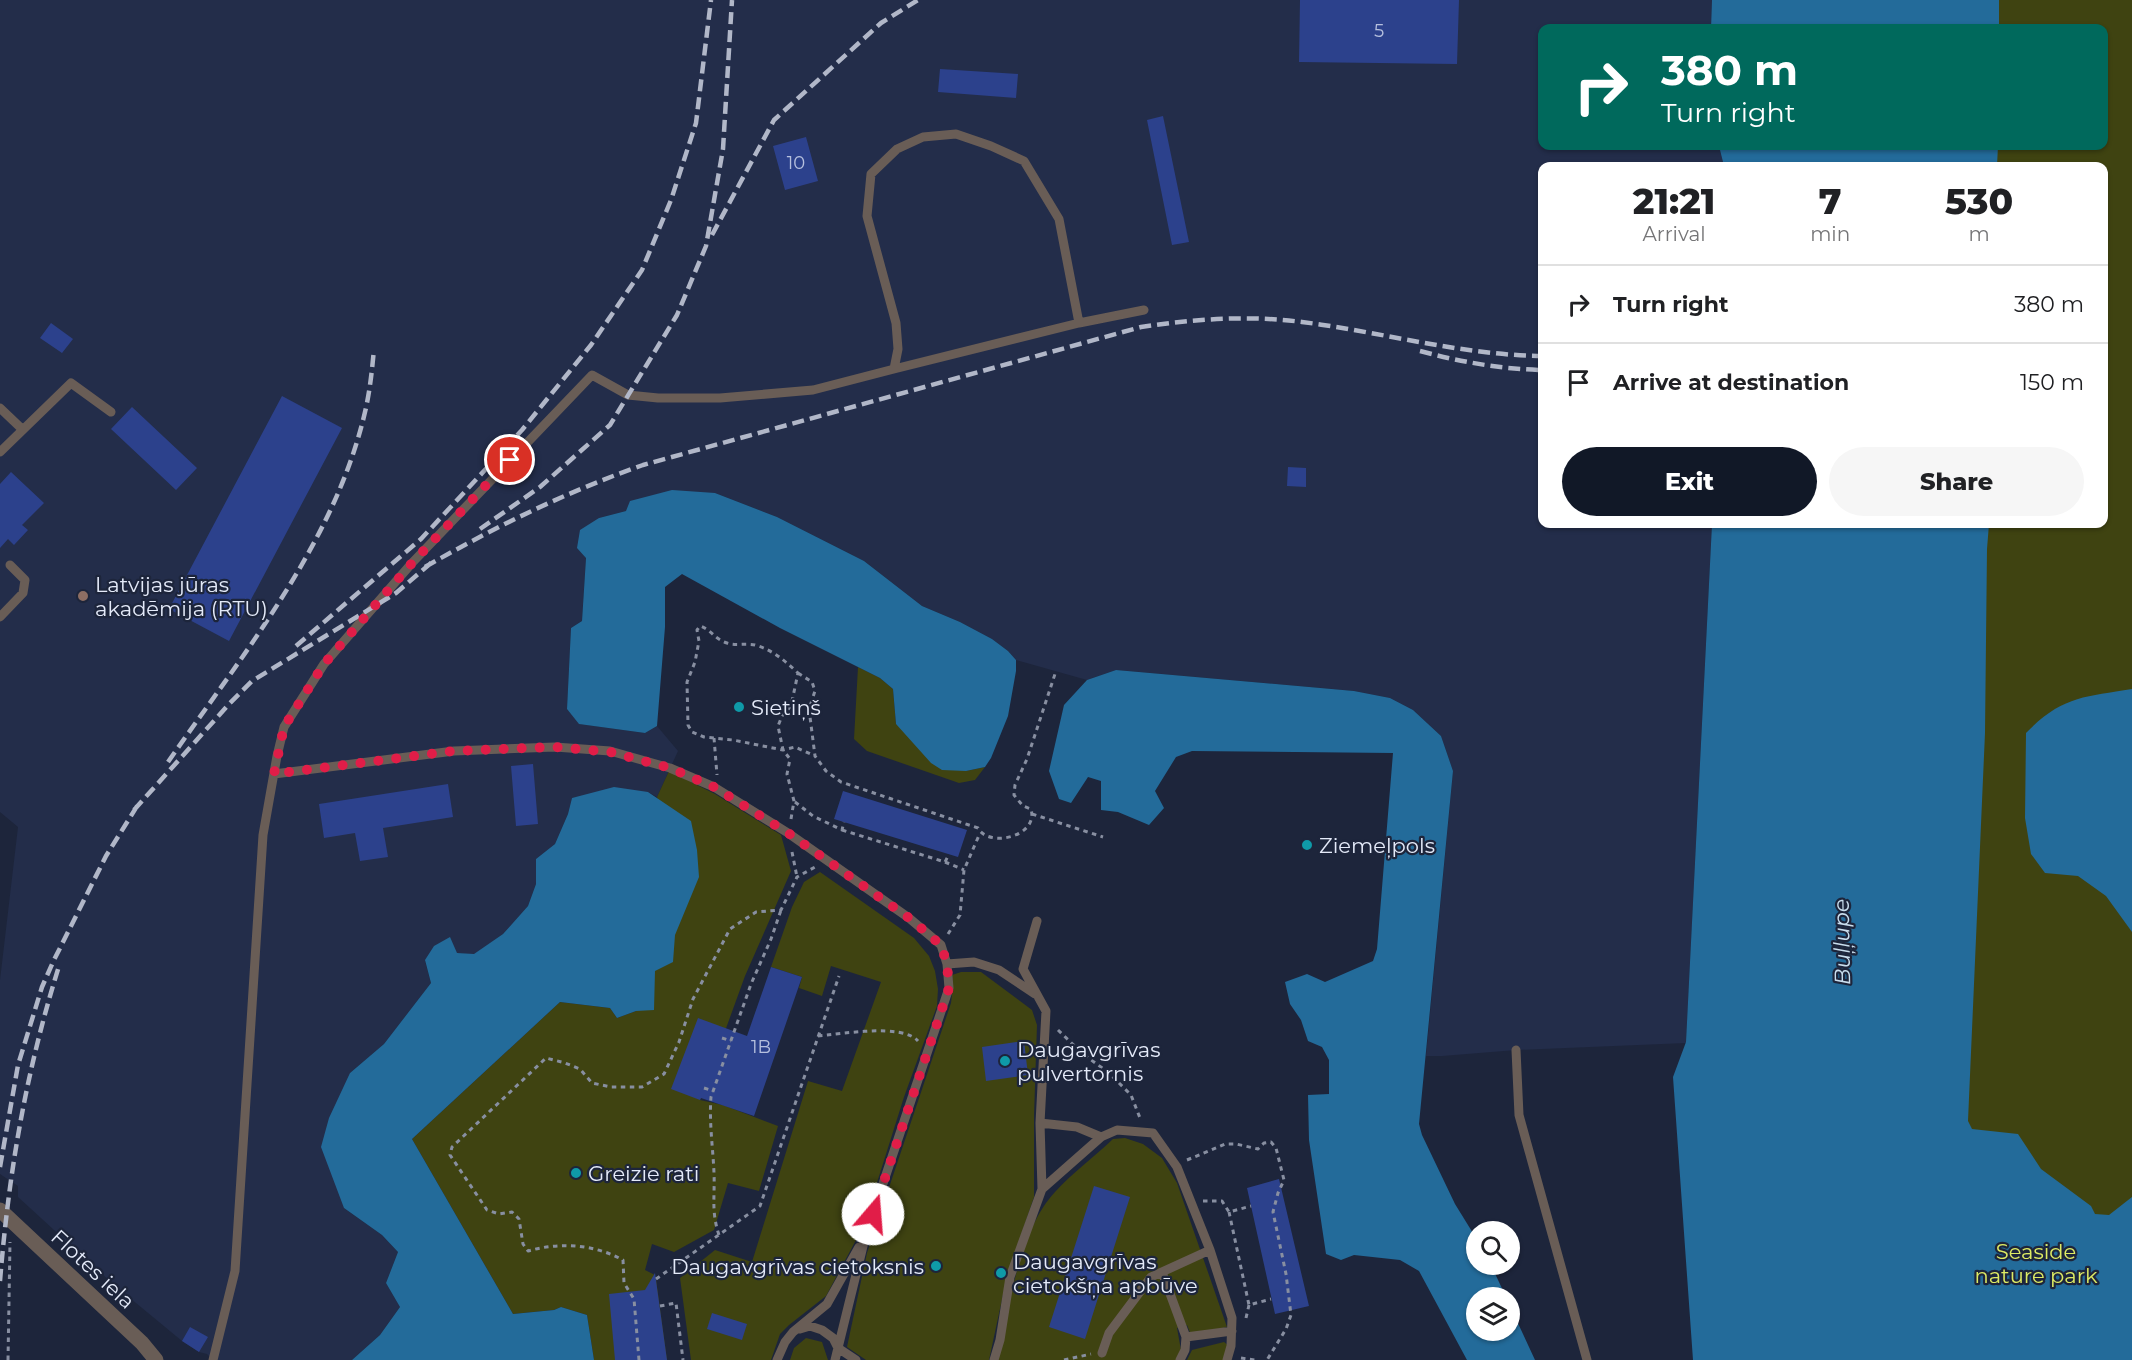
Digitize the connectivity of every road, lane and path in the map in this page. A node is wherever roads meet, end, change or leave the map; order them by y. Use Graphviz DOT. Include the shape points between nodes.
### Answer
graph roads {
  1 [pos="1144,310"];
  2 [pos="1079,322"];
  3 [pos="894,369"];
  4 [pos="0,408"];
  5 [pos="111,412"];
  6 [pos="22,429"];
  7 [pos="0,452"];
  8 [pos="10,565"];
  9 [pos="0,617"];
  10 [pos="798,673"];
  11 [pos="1055,675"];
  12 [pos="714,738"];
  13 [pos="783,750"];
  14 [pos="815,756"];
  15 [pos="274,774"];
  16 [pos="714,787"];
  17 [pos="794,801"];
  18 [pos="1032,814"];
  19 [pos="844,822"];
  20 [pos="842,831"];
  21 [pos="980,832"];
  22 [pos="788,833"];
  23 [pos="1103,837"];
  24 [pos="949,854"];
  25 [pos="825,861"];
  26 [pos="945,862"];
  27 [pos="964,870"];
  28 [pos="797,877"];
  29 [pos="781,910"];
  30 [pos="1037,921"];
  31 [pos="941,945"];
  32 [pos="947,964"];
  33 [pos="839,976"];
  34 [pos="1038,996"];
  35 [pos="1046,1011"];
  36 [pos="818,1036"];
  37 [pos="722,1038"];
  38 [pos="731,1041"];
  39 [pos="1516,1050"];
  40 [pos="928,1051"];
  41 [pos="704,1088"];
  42 [pos="713,1091"];
  43 [pos="1040,1123"];
  44 [pos="1153,1133"];
  45 [pos="1101,1137"];
  46 [pos="1177,1167"];
  47 [pos="1042,1189"];
  48 [pos="1191,1201"];
  49 [pos="1251,1206"];
  50 [pos="3,1212"];
  51 [pos="1229,1212"];
  52 [pos="866,1234"];
  53 [pos="719,1235"];
  54 [pos="1210,1250"];
  55 [pos="1162,1272"];
  56 [pos="656,1280"];
  57 [pos="1271,1299"];
  58 [pos="660,1306"];
  59 [pos="1232,1331"];
  60 [pos="793,1332"];
  61 [pos="1186,1337"];
  62 [pos="838,1348"];
  63 [pos="1101,1353"];
  64 [pos="8,1360"];
  65 [pos="156,1360"];
  66 [pos="213,1360"];
  67 [pos="639,1360"];
  68 [pos="683,1360"];
  69 [pos="777,1360"];
  70 [pos="835,1360"];
  71 [pos="856,1360"];
  72 [pos="994,1360"];
  73 [pos="1180,1360"];
  74 [pos="1227,1360"];
  75 [pos="1267,1360"];
  76 [pos="1587,1360"];
  1 -- 2 [label="lane"];
  2 -- 3 [label="lane"];
  2 -- 3 [label="lane" via="1059,219 1024,161 956,134 923,137 897,149 871,174 867,216 896,323 898,349"];
  3 -- 15 [label="lane" via="813,390 720,398 628,395 592,375 412,563 324,664 284,727"];
  4 -- 6 [label="lane"];
  5 -- 6 [label="lane" via="71,383"];
  6 -- 7 [label="lane"];
  8 -- 9 [label="lane" via="25,580 23,593"];
  10 -- 12 [label="path" via="781,657 754,645 729,644 714,637 709,628 700,626 695,662 687,682 688,725 692,732"];
  10 -- 13 [label="path" via="791,706 778,726"];
  10 -- 14 [label="path" via="812,682 815,691 809,709"];
  11 -- 18 [label="path" via="1015,785 1014,795"];
  12 -- 13 [label="path"];
  12 -- 16 [label="path" via="718,780"];
  13 -- 14 [label="path" via="795,747"];
  13 -- 17 [label="path" via="790,759 787,774"];
  14 -- 21 [label="path" via="841,782 978,828"];
  15 -- 16 [label="lane" via="454,751 555,747 610,752 670,768"];
  15 -- 66 [label="lane" via="263,835 235,1271"];
  16 -- 22 [label="lane"];
  17 -- 20 [label="path"];
  17 -- 22 [label="path"];
  18 -- 21 [label="path" via="1021,834 1001,838"];
  18 -- 23 [label="path"];
  19 -- 20 [label="path"];
  20 -- 26 [label="path"];
  21 -- 27 [label="path"];
  22 -- 25 [label="lane"];
  22 -- 28 [label="path"];
  24 -- 26 [label="path"];
  25 -- 28 [label="path"];
  25 -- 31 [label="lane" via="909,918"];
  26 -- 27 [label="path"];
  27 -- 31 [label="path" via="960,915"];
  28 -- 29 [label="path"];
  29 -- 38 [label="path"];
  29 -- 67 [label="path" via="756,912 730,929 693,999 664,1074 642,1087 611,1087 592,1083 580,1069 546,1059 452,1147 450,1155 487,1210 499,1214 512,1212 519,1219 528,1251 550,1245 585,1247 623,1260 624,1283 634,1299"];
  30 -- 34 [label="lane" via="1023,969"];
  31 -- 32 [label="lane"];
  32 -- 34 [label="lane" via="975,962 999,970"];
  32 -- 40 [label="lane" via="949,988"];
  33 -- 36 [label="path"];
  34 -- 35 [label="lane"];
  35 -- 43 [label="lane"];
  35 -- 44 [label="path" via="1056,1028 1131,1095 1142,1123"];
  36 -- 40 [label="path" via="888,1031 913,1035"];
  36 -- 53 [label="path" via="760,1206"];
  37 -- 38 [label="path"];
  38 -- 42 [label="path"];
  39 -- 76 [label="lane" via="1519,1115"];
  40 -- 52 [label="lane"];
  41 -- 42 [label="path"];
  42 -- 53 [label="path" via="709,1114 714,1218"];
  43 -- 45 [label="lane" via="1077,1126"];
  43 -- 47 [label="lane"];
  44 -- 45 [label="lane" via="1117,1130"];
  44 -- 46 [label="lane"];
  45 -- 47 [label="lane"];
  46 -- 48 [label="lane"];
  46 -- 75 [label="path" via="1225,1144 1258,1149 1271,1142 1276,1148 1284,1180 1273,1212 1291,1315"];
  47 -- 72 [label="lane" via="1010,1277"];
  48 -- 51 [label="path" via="1222,1201"];
  48 -- 54 [label="lane"];
  49 -- 51 [label="path"];
  50 -- 64 [label="path" via="10,1234"];
  50 -- 65 [label="street, Flotes iela"];
  51 -- 57 [label="path" via="1249,1305"];
  52 -- 60 [label="lane" via="827,1304"];
  52 -- 62 [label="lane"];
  53 -- 56 [label="path"];
  54 -- 55 [label="lane"];
  54 -- 59 [label="lane" via="1232,1318"];
  55 -- 61 [label="lane"];
  55 -- 63 [label="lane" via="1144,1286 1109,1333"];
  58 -- 68 [label="path" via="676,1303"];
  59 -- 61 [label="lane"];
  59 -- 74 [label="lane"];
  60 -- 62 [label="lane" via="810,1326 822,1330"];
  60 -- 69 [label="lane"];
  61 -- 73 [label="lane"];
  62 -- 70 [label="lane"];
  62 -- 71 [label="lane"];
}
